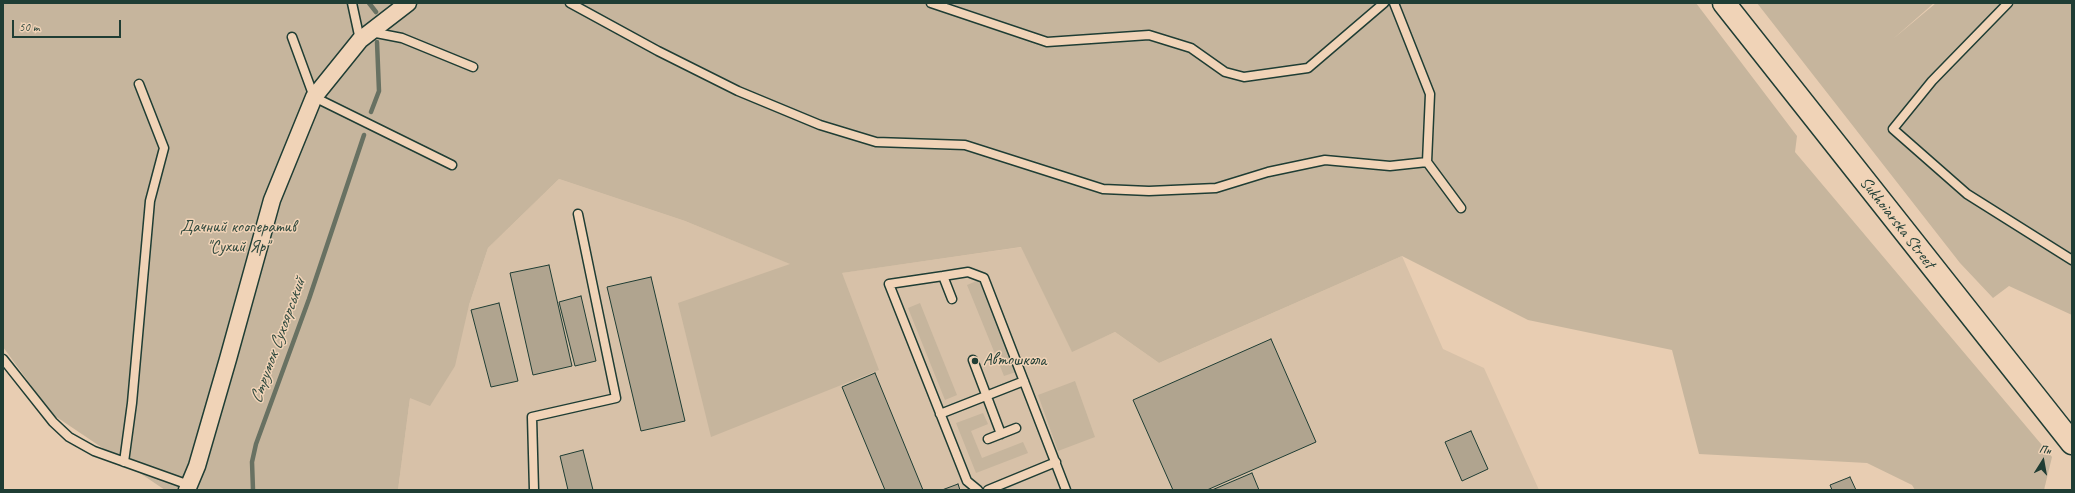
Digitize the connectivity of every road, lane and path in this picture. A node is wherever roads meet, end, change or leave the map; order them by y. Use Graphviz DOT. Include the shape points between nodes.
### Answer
graph roads {
  1 [pos="352,3"];
  2 [pos="408,3"];
  3 [pos="570,3"];
  4 [pos="932,3"];
  5 [pos="1384,3"];
  6 [pos="1394,3"];
  7 [pos="1724,3"];
  8 [pos="2008,3"];
  9 [pos="365,36"];
  10 [pos="292,37"];
  11 [pos="473,67"];
  12 [pos="139,84"];
  13 [pos="314,97"];
  14 [pos="1427,162"];
  15 [pos="452,165"];
  16 [pos="1461,208"];
  17 [pos="578,214"];
  18 [pos="2072,260"];
  19 [pos="943,276"];
  20 [pos="952,299"];
  21 [pos="3,359"];
  22 [pos="973,360"];
  23 [pos="1024,381"];
  24 [pos="987,396"];
  25 [pos="940,414"];
  26 [pos="1016,428"];
  27 [pos="1001,434"];
  28 [pos="988,439"];
  29 [pos="2072,443"];
  30 [pos="124,462"];
  31 [pos="1056,462"];
  32 [pos="188,488"];
  33 [pos="534,490"];
  34 [pos="978,490"];
  35 [pos="988,490"];
  36 [pos="1066,490"];
  1 -- 9 [label="lane"];
  2 -- 9 [label="street"];
  3 -- 14 [label="lane" via="738,91 820,125 876,142 965,145 1103,189 1149,191 1216,188 1268,172 1325,160 1390,166"];
  4 -- 5 [label="lane" via="1046,42 1149,35 1191,48 1225,72 1244,76 1308,68"];
  6 -- 14 [label="lane" via="1430,94"];
  7 -- 29 [label="street, Sukhoiarska Street"];
  8 -- 18 [label="lane" via="1932,81 1893,129 1967,194"];
  9 -- 11 [label="lane" via="402,38"];
  9 -- 13 [label="street"];
  10 -- 13 [label="lane"];
  12 -- 30 [label="lane" via="164,148 150,201 132,404"];
  13 -- 15 [label="lane"];
  13 -- 32 [label="street" via="272,200 197,466"];
  14 -- 16 [label="lane"];
  17 -- 33 [label="lane" via="616,398 532,418"];
  19 -- 20 [label="lane"];
  19 -- 23 [label="lane" via="968,272 984,278"];
  19 -- 25 [label="lane" via="889,284"];
  21 -- 30 [label="lane" via="69,437 94,451"];
  22 -- 24 [label="lane"];
  23 -- 24 [label="lane"];
  23 -- 31 [label="lane"];
  24 -- 25 [label="lane"];
  24 -- 27 [label="lane"];
  25 -- 34 [label="lane" via="966,481"];
  26 -- 27 [label="lane"];
  27 -- 28 [label="lane"];
  30 -- 32 [label="lane"];
  31 -- 35 [label="lane"];
  31 -- 36 [label="lane"];
}
